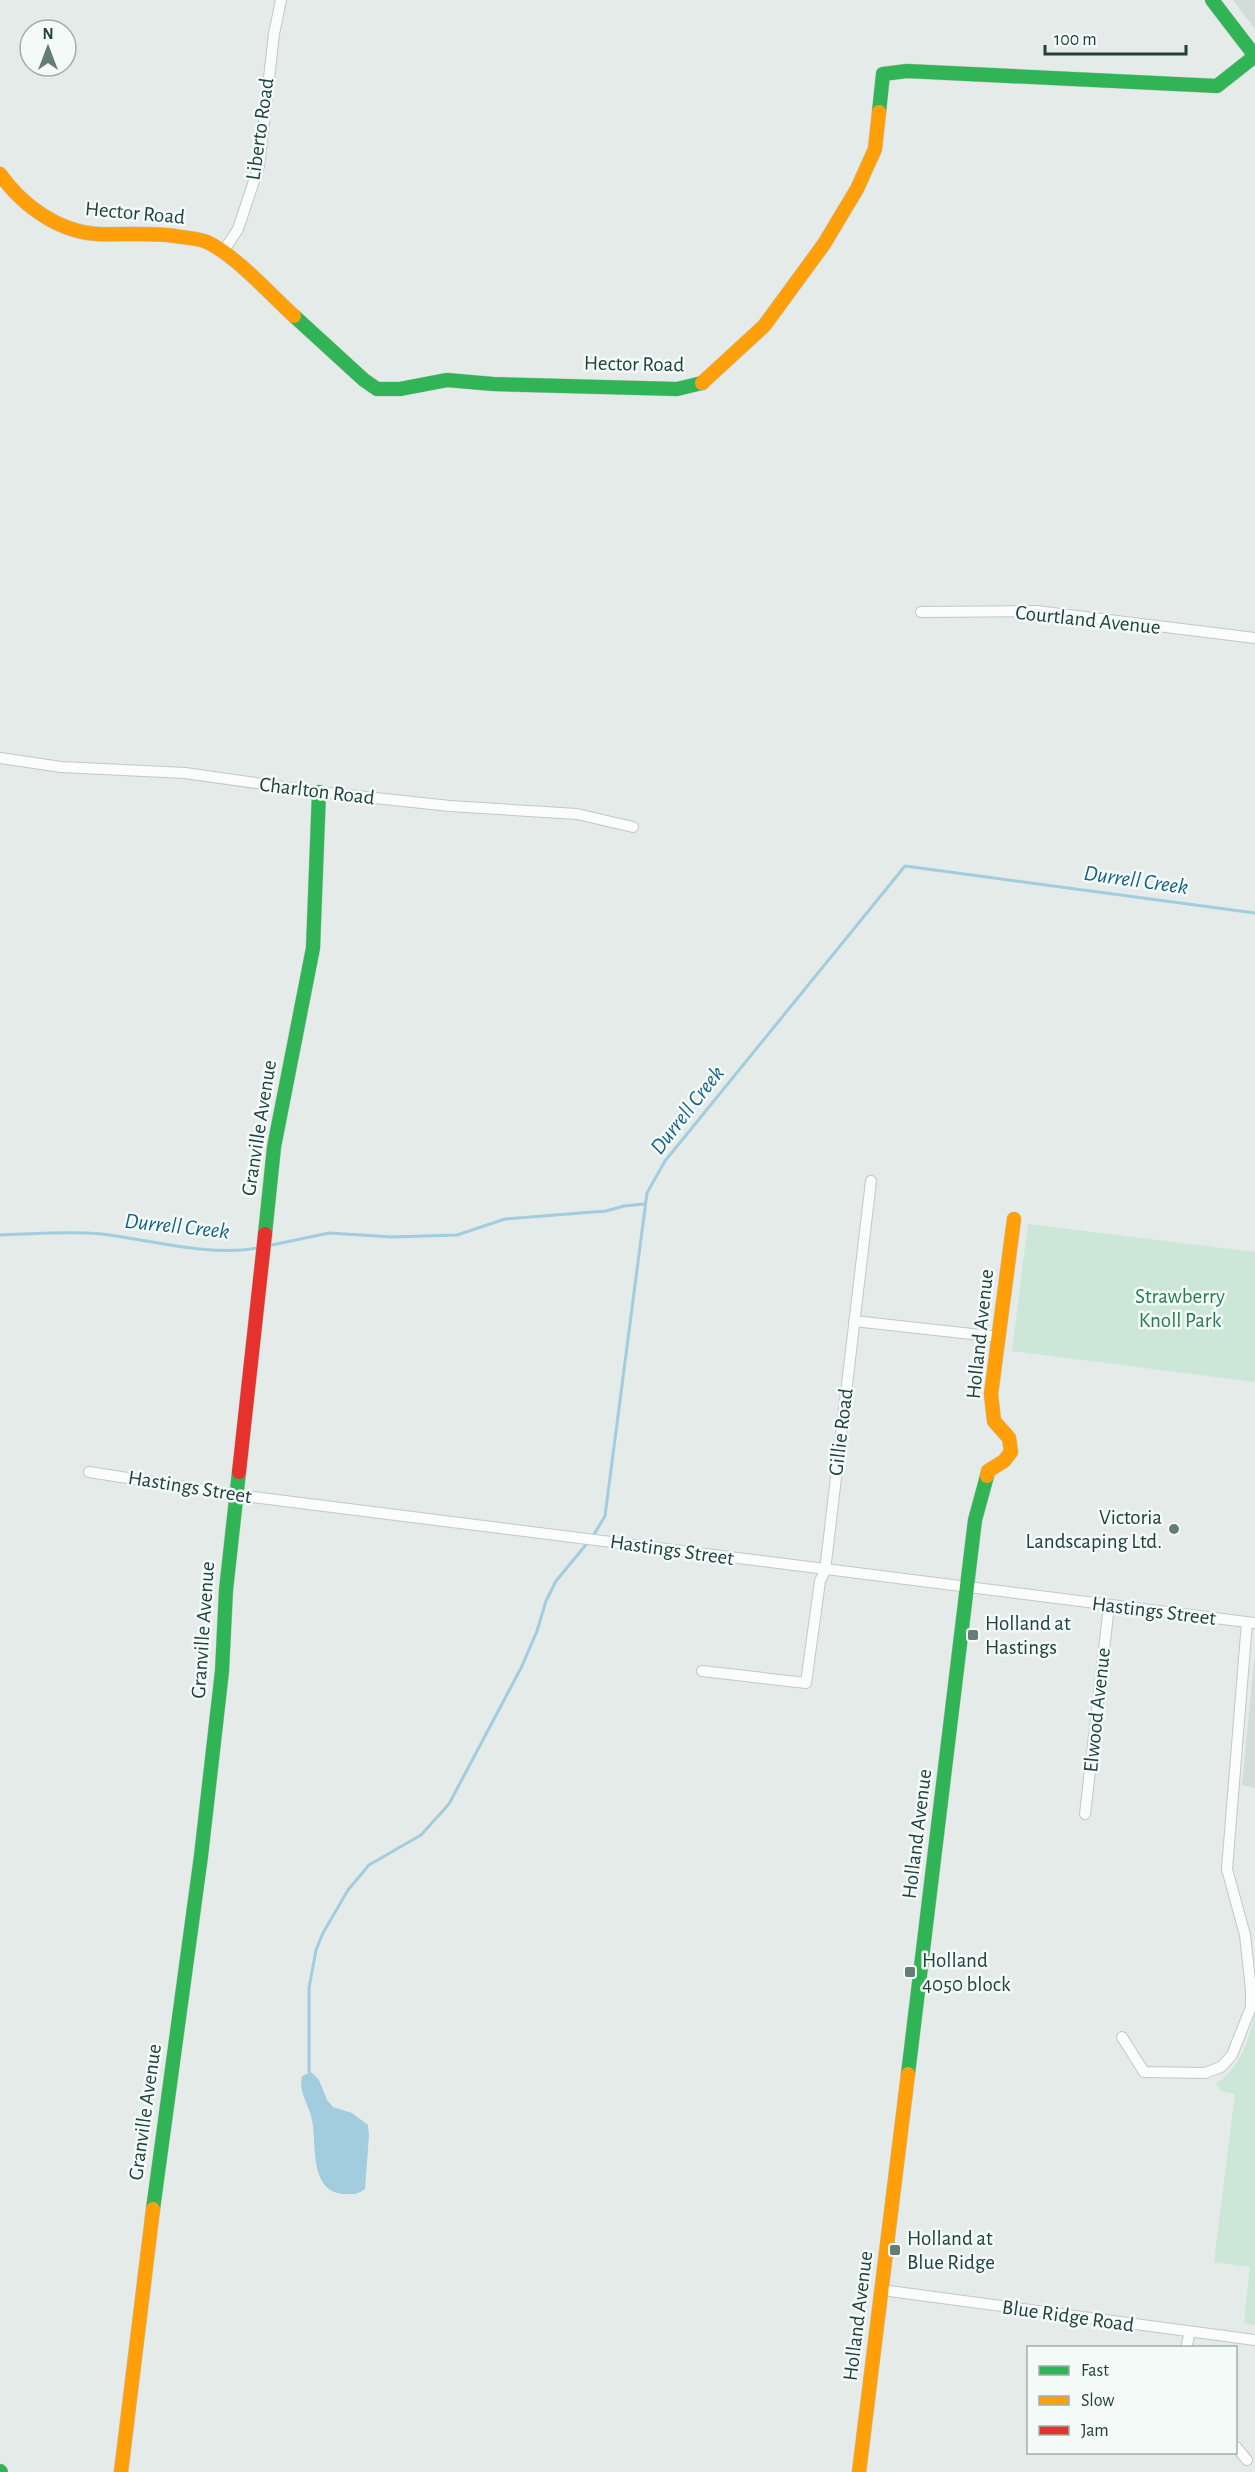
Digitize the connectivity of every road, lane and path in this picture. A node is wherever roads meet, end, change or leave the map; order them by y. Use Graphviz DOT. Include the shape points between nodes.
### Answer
graph roads {
  1 [pos="281,0"];
  2 [pos="1212,0"];
  3 [pos="1255,56"];
  4 [pos="0,174"];
  5 [pos="223,252"];
  6 [pos="921,612"];
  7 [pos="1255,638"];
  8 [pos="0,758"];
  9 [pos="319,792"];
  10 [pos="633,827"];
  11 [pos="871,1181"];
  12 [pos="1014,1219"];
  13 [pos="854,1321"];
  14 [pos="999,1337"];
  15 [pos="89,1472"];
  16 [pos="237,1495"];
  17 [pos="825,1570"];
  18 [pos="968,1588"];
  19 [pos="1109,1606"];
  20 [pos="1251,1623"];
  21 [pos="702,1671"];
  22 [pos="1085,1814"];
  23 [pos="1122,2037"];
  24 [pos="882,2290"];
  25 [pos="1190,2332"];
  26 [pos="1255,2340"];
  27 [pos="1186,2346"];
  28 [pos="1237,2448"];
  29 [pos="1246,2460"];
  30 [pos="121,2472"];
  31 [pos="859,2472"];
  1 -- 5 [label="street, Liberto Road" via="272,45 259,166 238,229"];
  2 -- 3 [label="street"];
  3 -- 5 [label="street, Hector Road" via="1217,86 907,71 883,74 875,149 857,189 824,244 764,326 700,385 677,388 447,380 400,389 377,388"];
  4 -- 5 [label="street, Hector Road" via="36,211 62,226 95,234 162,234 206,241"];
  6 -- 7 [label="street, Courtland Avenue" via="1036,611"];
  8 -- 9 [label="street, Charlton Road" via="61,767 185,773"];
  9 -- 10 [label="street, Charlton Road" via="577,814"];
  9 -- 16 [label="street, Granville Avenue" via="313,948 274,1146"];
  11 -- 13 [label="street, Gillie Road"];
  12 -- 14 [label="street, Holland Avenue"];
  13 -- 14 [label="street"];
  13 -- 17 [label="street, Gillie Road"];
  14 -- 18 [label="street, Holland Avenue" via="991,1394 994,1421 1009,1438 1011,1452 987,1471 975,1520"];
  15 -- 16 [label="street, Hastings Street"];
  16 -- 17 [label="street, Hastings Street"];
  16 -- 30 [label="street, Granville Avenue" via="201,1856"];
  17 -- 18 [label="street, Hastings Street"];
  17 -- 21 [label="street, Gillie Road" via="820,1581 806,1683"];
  18 -- 19 [label="street, Hastings Street"];
  18 -- 24 [label="street, Holland Avenue"];
  19 -- 20 [label="street, Hastings Street"];
  19 -- 22 [label="street, Elwood Avenue"];
  20 -- 23 [label="street" via="1227,1869 1245,1935 1251,2007 1232,2055 1221,2067 1205,2073 1144,2072"];
  24 -- 25 [label="street, Blue Ridge Road"];
  24 -- 31 [label="street, Holland Avenue"];
  25 -- 26 [label="street, Blue Ridge Road"];
  25 -- 27 [label="street"];
  28 -- 29 [label="street"];
}
